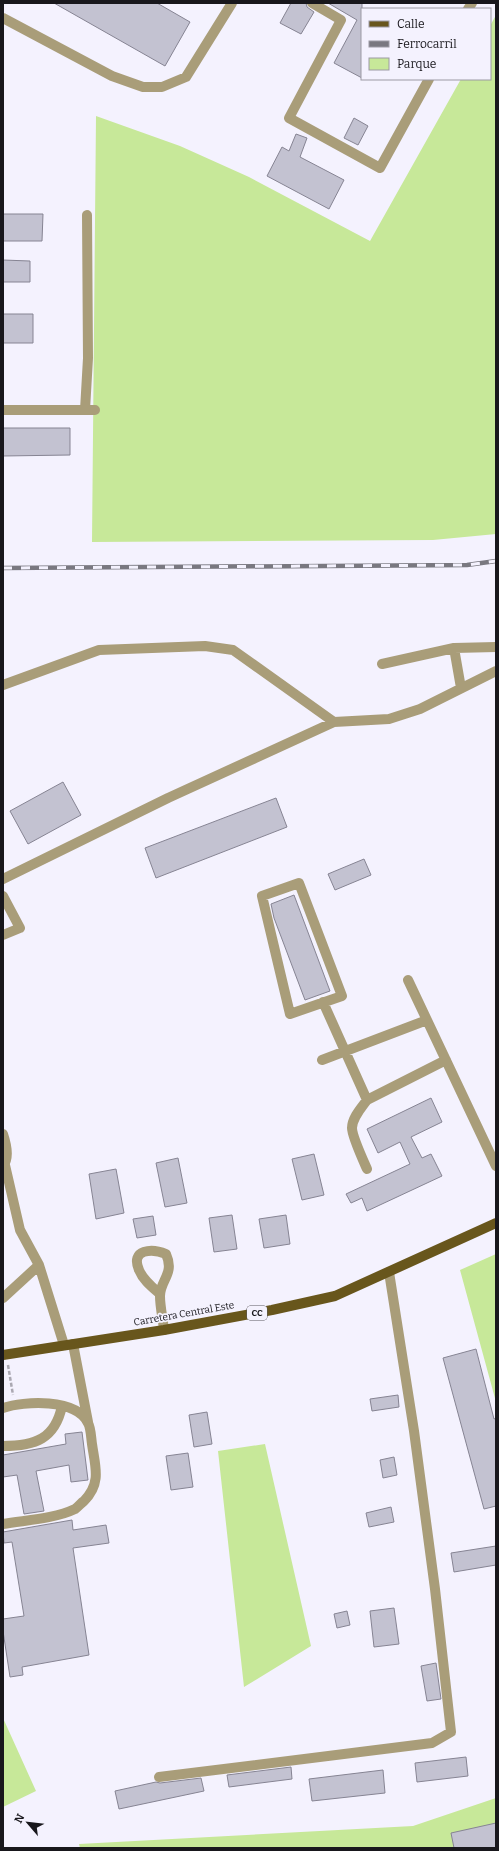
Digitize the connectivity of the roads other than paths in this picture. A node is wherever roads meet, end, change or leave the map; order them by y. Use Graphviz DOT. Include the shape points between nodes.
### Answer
graph roads {
  1 [pos="232,3"];
  2 [pos="312,3"];
  3 [pos="3,18"];
  4 [pos="428,80"];
  5 [pos="87,215"];
  6 [pos="3,410"];
  7 [pos="496,647"];
  8 [pos="454,648"];
  9 [pos="382,664"];
  10 [pos="496,671"];
  11 [pos="3,685"];
  12 [pos="461,688"];
  13 [pos="334,722"];
  14 [pos="3,879"];
  15 [pos="3,896"];
  16 [pos="3,935"];
  17 [pos="408,980"];
  18 [pos="323,1002"];
  19 [pos="427,1020"];
  20 [pos="345,1051"];
  21 [pos="322,1060"];
  22 [pos="446,1060"];
  23 [pos="367,1100"];
  24 [pos="3,1134"];
  25 [pos="4,1165"];
  26 [pos="496,1166"];
  27 [pos="367,1169"];
  28 [pos="496,1223"];
  29 [pos="39,1265"];
  30 [pos="389,1272"];
  31 [pos="160,1294"];
  32 [pos="3,1298"];
  33 [pos="164,1330"];
  34 [pos="68,1345"];
  35 [pos="4,1355"];
  36 [pos="62,1406"];
  37 [pos="3,1408"];
  38 [pos="88,1422"];
  39 [pos="3,1446"];
  40 [pos="3,1524"];
  41 [pos="158,1777"];
  1 -- 3 [label="street" via="186,77 162,87 143,87 112,76"];
  2 -- 4 [label="street" via="341,20 289,118 380,168"];
  5 -- 6 [label="street" via="90,410"];
  7 -- 8 [label="street"];
  8 -- 9 [label="street"];
  8 -- 12 [label="street"];
  10 -- 12 [label="street"];
  11 -- 13 [label="street" via="99,650 206,646 233,650"];
  12 -- 13 [label="street" via="420,709 389,719"];
  13 -- 14 [label="street" via="168,798"];
  15 -- 16 [label="street" via="20,928"];
  17 -- 19 [label="street"];
  18 -- 18 [label="street" via="342,996 299,883 262,896 290,1014"];
  18 -- 20 [label="street"];
  19 -- 20 [label="street"];
  19 -- 22 [label="street"];
  20 -- 21 [label="street"];
  20 -- 23 [label="street"];
  22 -- 23 [label="street"];
  22 -- 26 [label="street"];
  23 -- 27 [label="street" via="354,1118 352,1128"];
  24 -- 25 [label="street" via="7,1154"];
  25 -- 29 [label="street" via="20,1230"];
  28 -- 30 [label="main road, Carretera Central Este / CC"];
  29 -- 32 [label="street"];
  29 -- 34 [label="street"];
  30 -- 33 [label="main road, Carretera Central Este / CC" via="335,1296"];
  30 -- 41 [label="street" via="416,1439 451,1732 432,1743"];
  31 -- 33 [label="street"];
  33 -- 34 [label="main road, Carretera Central Este / CC"];
  34 -- 35 [label="main road, Carretera Central Este / CC"];
  34 -- 38 [label="street"];
  36 -- 37 [label="street" via="44,1402 14,1404"];
  36 -- 38 [label="street" via="79,1413"];
  36 -- 39 [label="street" via="59,1418 46,1436 35,1443"];
  38 -- 40 [label="street" via="96,1480 92,1493 76,1509"];
}
